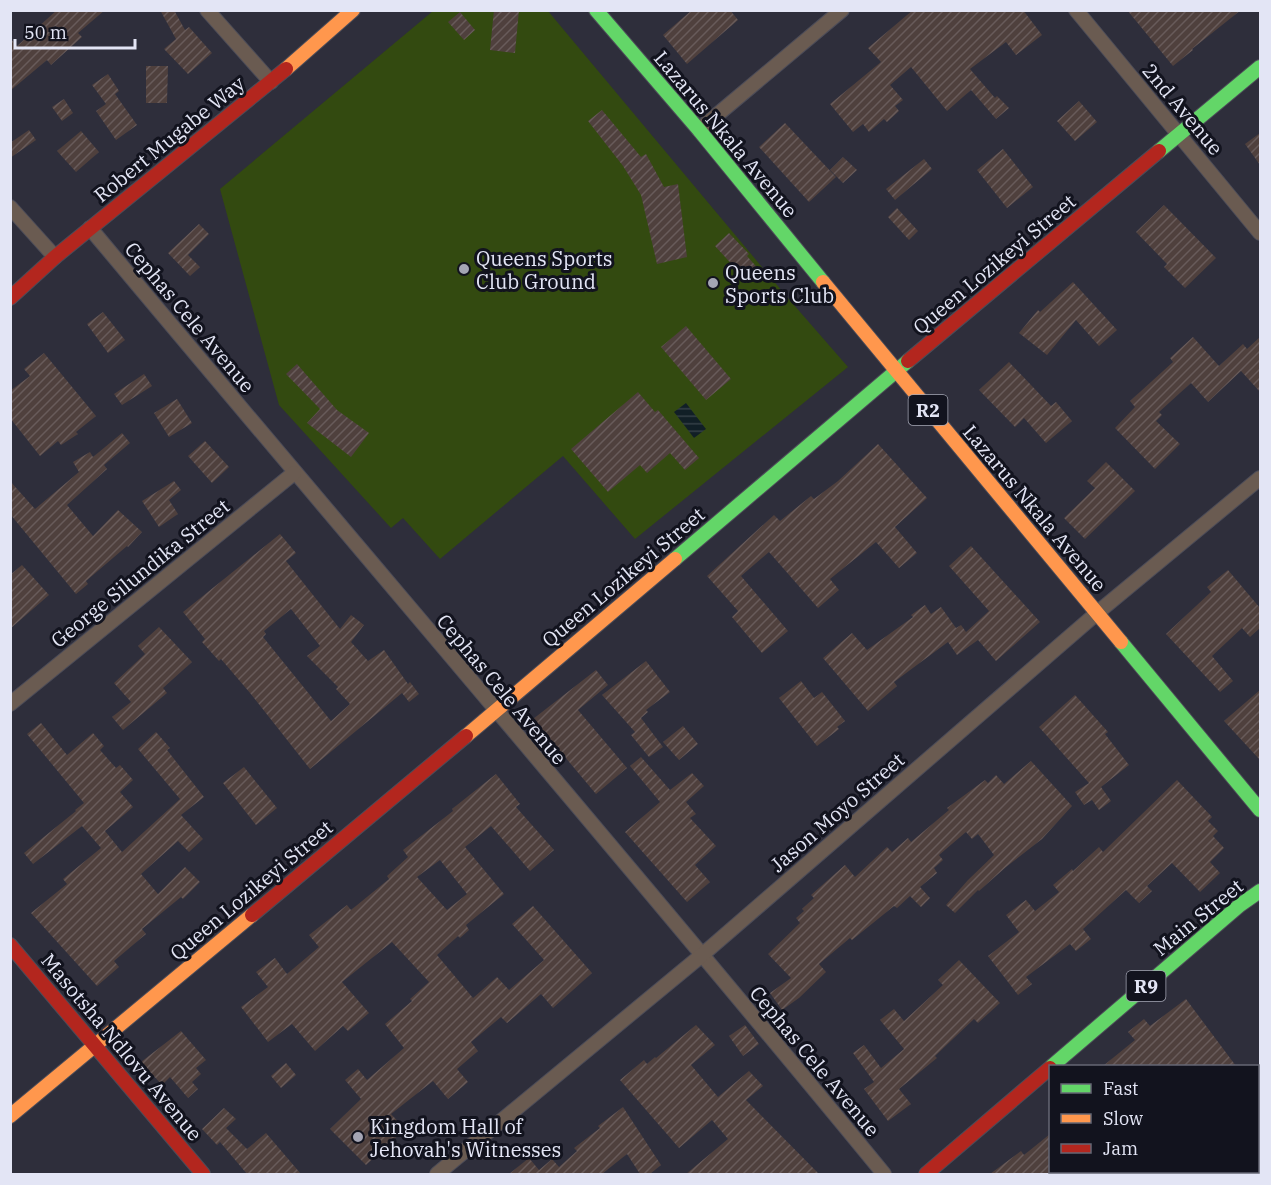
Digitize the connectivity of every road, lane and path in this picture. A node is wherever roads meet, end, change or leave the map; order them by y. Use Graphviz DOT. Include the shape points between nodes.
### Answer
graph roads {
  1 [pos="207,10"];
  2 [pos="353,10"];
  3 [pos="596,10"];
  4 [pos="842,10"];
  5 [pos="1076,10"];
  6 [pos="1260,67"];
  7 [pos="271,82"];
  8 [pos="699,130"];
  9 [pos="1179,135"];
  10 [pos="10,207"];
  11 [pos="90,228"];
  12 [pos="1260,233"];
  13 [pos="55,257"];
  14 [pos="10,297"];
  15 [pos="896,371"];
  16 [pos="294,473"];
  17 [pos="1260,478"];
  18 [pos="1097,613"];
  19 [pos="10,704"];
  20 [pos="496,711"];
  21 [pos="1260,810"];
  22 [pos="1260,878"];
  23 [pos="1260,891"];
  24 [pos="1240,905"];
  25 [pos="10,945"];
  26 [pos="702,955"];
  27 [pos="97,1045"];
  28 [pos="1053,1065"];
  29 [pos="1049,1069"];
  30 [pos="10,1116"];
  31 [pos="203,1174"];
  32 [pos="437,1174"];
  33 [pos="884,1174"];
  34 [pos="926,1174"];
  1 -- 7 [label="street"];
  2 -- 7 [label="main road, Robert Mugabe Way"];
  3 -- 8 [label="main road, Lazarus Nkala Avenue / R2"];
  4 -- 8 [label="street"];
  5 -- 9 [label="street, 2nd Avenue"];
  6 -- 9 [label="main road, Queen Lozikeyi Street"];
  7 -- 11 [label="main road, Robert Mugabe Way"];
  8 -- 15 [label="main road, Lazarus Nkala Avenue / R2"];
  9 -- 12 [label="street, 2nd Avenue"];
  9 -- 15 [label="main road, Queen Lozikeyi Street"];
  10 -- 13 [label="street"];
  11 -- 13 [label="main road, Robert Mugabe Way"];
  11 -- 16 [label="street, Cephas Cele Avenue"];
  13 -- 14 [label="main road, Robert Mugabe Way"];
  15 -- 18 [label="main road, Lazarus Nkala Avenue / R2"];
  15 -- 20 [label="main road, Queen Lozikeyi Street"];
  16 -- 19 [label="street, George Silundika Street"];
  16 -- 20 [label="street, Cephas Cele Avenue"];
  17 -- 18 [label="street, Jason Moyo Street"];
  18 -- 21 [label="main road, Lazarus Nkala Avenue / R2"];
  18 -- 26 [label="street, Jason Moyo Street"];
  20 -- 26 [label="street, Cephas Cele Avenue"];
  20 -- 27 [label="main road, Queen Lozikeyi Street"];
  22 -- 24 [label="main road"];
  23 -- 24 [label="main road, Main Street / R9"];
  24 -- 28 [label="main road, Main Street / R9"];
  25 -- 27 [label="main road, Masotsha Ndlovu Avenue"];
  26 -- 32 [label="street, Jason Moyo Street"];
  26 -- 33 [label="street, Cephas Cele Avenue"];
  27 -- 30 [label="main road, Queen Lozikeyi Street"];
  27 -- 31 [label="main road, Masotsha Ndlovu Avenue"];
  29 -- 34 [label="main road, Main Street / R9"];
}
